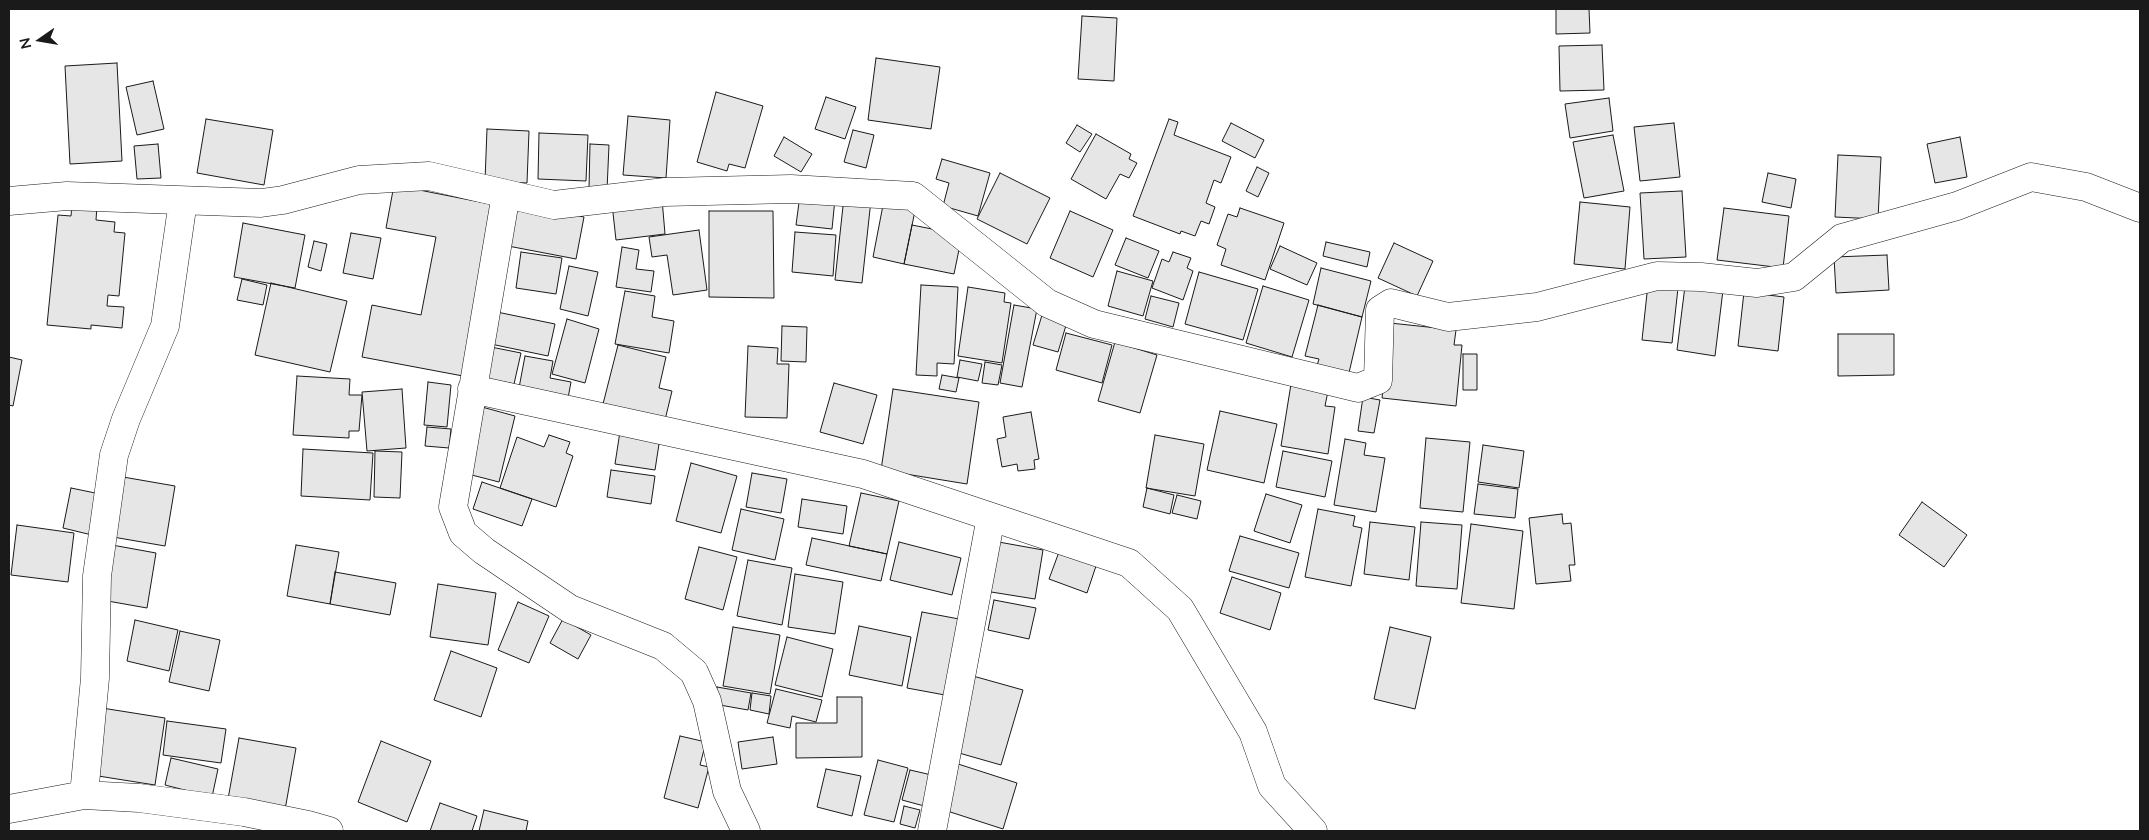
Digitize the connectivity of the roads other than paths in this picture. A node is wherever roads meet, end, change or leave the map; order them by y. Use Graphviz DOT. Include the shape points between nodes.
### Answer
graph roads {
  1 [pos="506,194"];
  2 [pos="9,201"];
  3 [pos="183,201"];
  4 [pos="2140,208"];
  5 [pos="472,390"];
  6 [pos="991,516"];
  7 [pos="84,795"];
  8 [pos="9,809"];
  9 [pos="329,831"];
  10 [pos="746,831"];
  11 [pos="932,831"];
  12 [pos="1313,831"];
  1 -- 3 [label="street" via="429,176 359,180 261,203"];
  1 -- 4 [label="street" via="554,205 675,191 791,189 913,196 1047,303 1094,324 1358,388 1378,380 1380,310 1391,303 1448,317 1537,307 1657,276 1757,282 1794,277 1842,238 1957,206 2031,177 2086,187"];
  1 -- 5 [label="street"];
  2 -- 3 [label="street" via="67,196"];
  3 -- 7 [label="street" via="165,326 114,455 97,576 96,678"];
  5 -- 6 [label="street" via="863,474"];
  5 -- 10 [label="street" via="453,506 463,532 484,551 570,609 663,646 694,672 707,701 727,791"];
  6 -- 11 [label="street"];
  6 -- 12 [label="street" via="1129,564 1180,609 1253,732 1272,786"];
  7 -- 8 [label="street"];
  7 -- 9 [label="street" via="139,798 244,812"];
}
